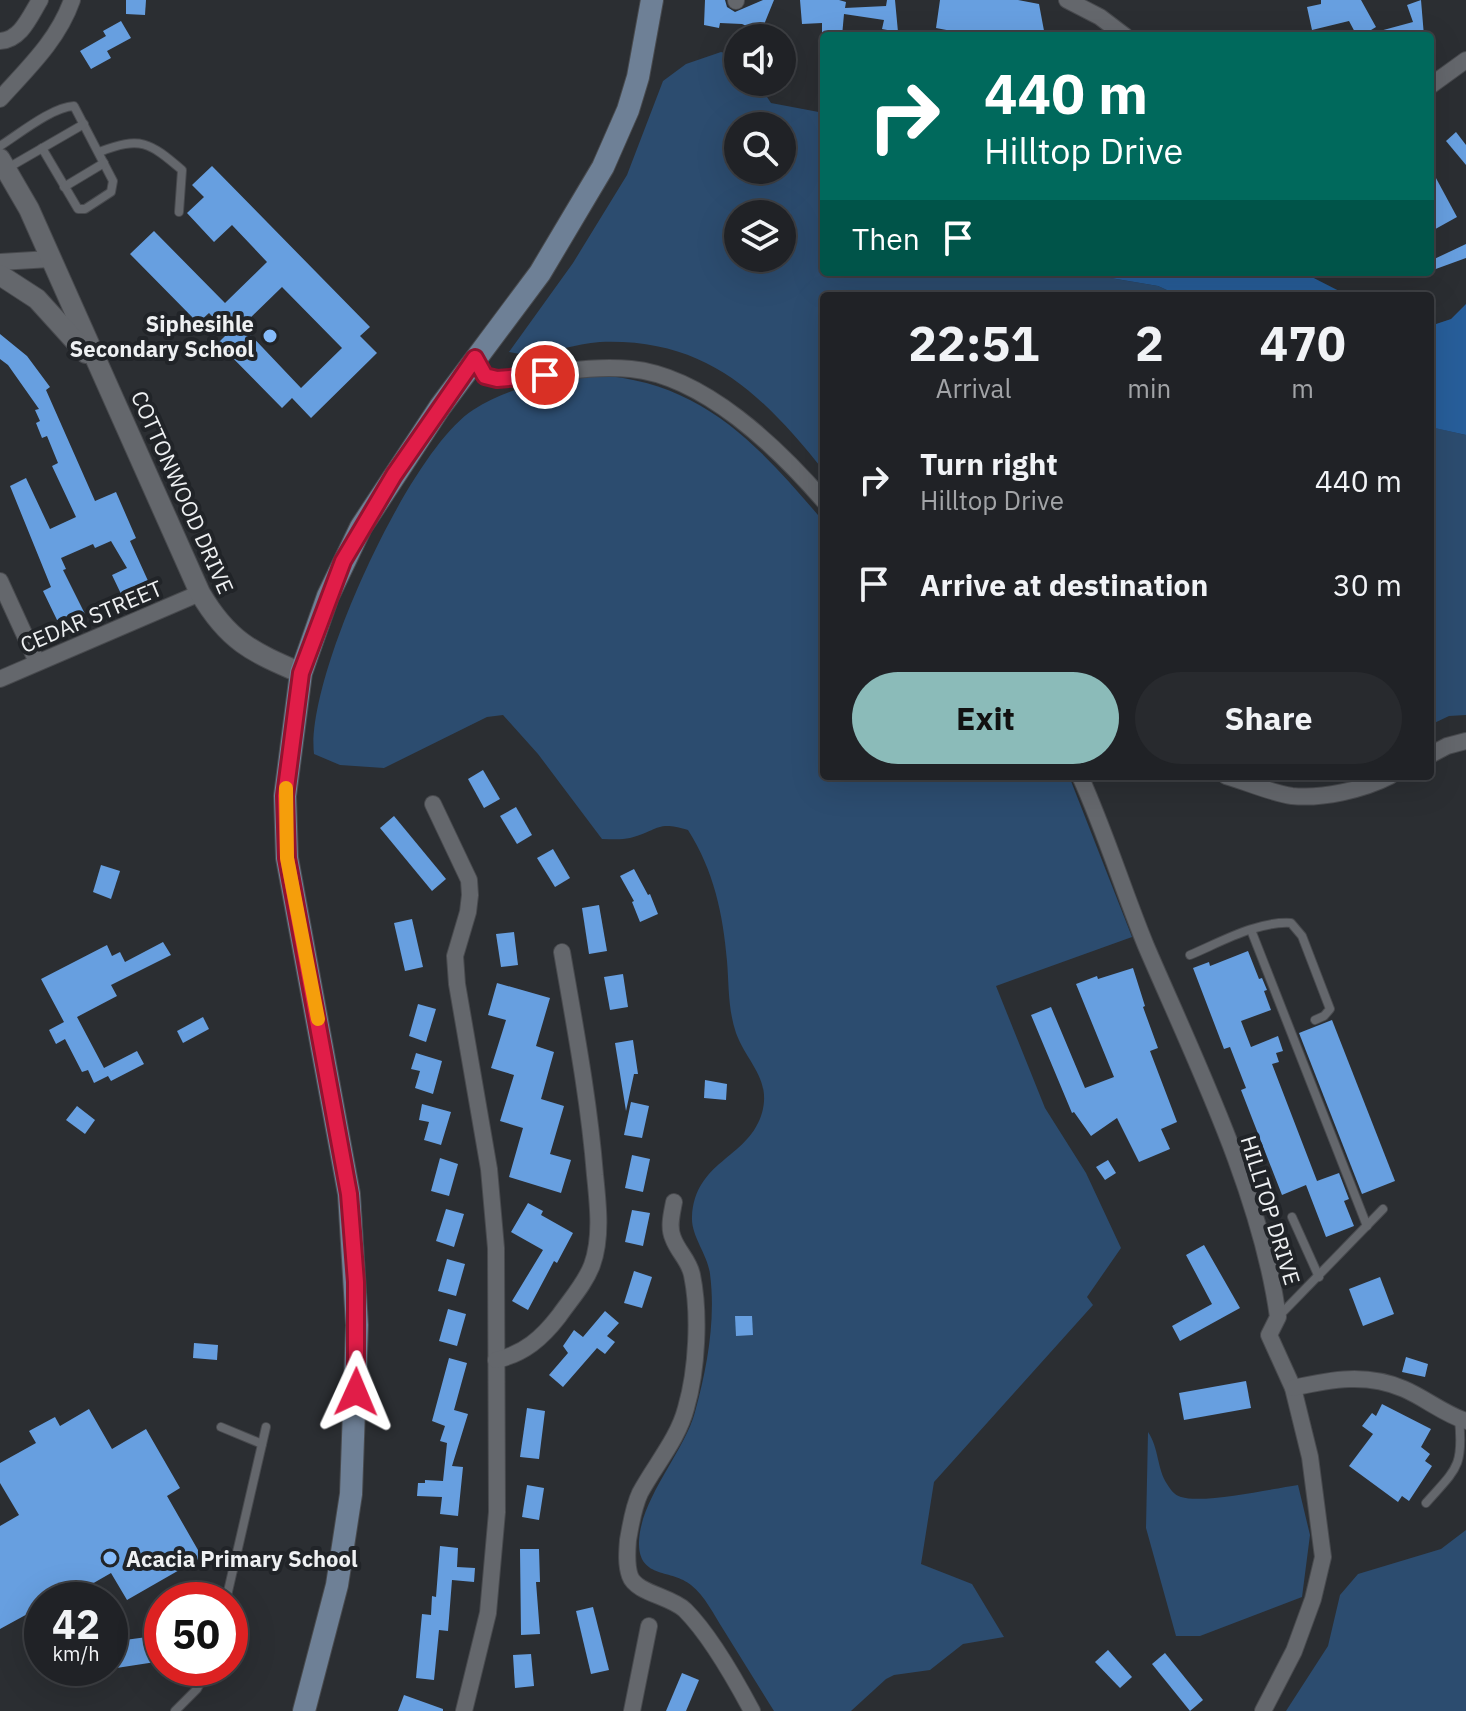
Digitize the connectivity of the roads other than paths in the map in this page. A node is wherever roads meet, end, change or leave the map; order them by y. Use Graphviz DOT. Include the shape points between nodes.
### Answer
graph roads {
  1 [pos="40,0"];
  2 [pos="72,0"];
  3 [pos="652,0"];
  4 [pos="1067,0"];
  5 [pos="1120,32"];
  6 [pos="0,41"];
  7 [pos="1466,60"];
  8 [pos="1434,83"];
  9 [pos="0,99"];
  10 [pos="84,124"];
  11 [pos="0,146"];
  12 [pos="42,148"];
  13 [pos="99,152"];
  14 [pos="104,163"];
  15 [pos="3,164"];
  16 [pos="64,187"];
  17 [pos="179,212"];
  18 [pos="50,259"];
  19 [pos="0,262"];
  20 [pos="0,275"];
  21 [pos="475,358"];
  22 [pos="106,378"];
  23 [pos="820,496"];
  24 [pos="0,581"];
  25 [pos="200,593"];
  26 [pos="37,662"];
  27 [pos="301,673"];
  28 [pos="0,679"];
  29 [pos="1466,741"];
  30 [pos="1434,753"];
  31 [pos="1082,780"];
  32 [pos="1239,780"];
  33 [pos="1378,780"];
  34 [pos="433,804"];
  35 [pos="1251,930"];
  36 [pos="562,952"];
  37 [pos="1190,955"];
  38 [pos="1315,1020"];
  39 [pos="674,1202"];
  40 [pos="1383,1209"];
  41 [pos="1292,1217"];
  42 [pos="1367,1226"];
  43 [pos="1319,1277"];
  44 [pos="1278,1317"];
  45 [pos="496,1360"];
  46 [pos="1293,1388"];
  47 [pos="1463,1420"];
  48 [pos="221,1427"];
  49 [pos="266,1427"];
  50 [pos="262,1444"];
  51 [pos="1426,1503"];
  52 [pos="230,1582"];
  53 [pos="649,1626"];
  54 [pos="199,1686"];
  55 [pos="175,1711"];
  56 [pos="304,1711"];
  57 [pos="464,1711"];
  58 [pos="632,1711"];
  59 [pos="752,1711"];
  60 [pos="1263,1711"];
  1 -- 6 [label="street" via="17,35"];
  2 -- 9 [label="street" via="43,52"];
  3 -- 21 [label="main road" via="638,77 603,167 540,273"];
  4 -- 5 [label="street"];
  7 -- 8 [label="street"];
  10 -- 11 [label="lane" via="76,107 69,105"];
  10 -- 12 [label="lane"];
  10 -- 13 [label="lane"];
  12 -- 15 [label="lane"];
  12 -- 16 [label="lane"];
  13 -- 14 [label="lane"];
  13 -- 17 [label="lane" via="128,142 158,149 182,170"];
  14 -- 16 [label="lane"];
  14 -- 16 [label="lane" via="113,181 107,196 81,210"];
  15 -- 18 [label="street"];
  18 -- 19 [label="street"];
  18 -- 22 [label="street"];
  20 -- 22 [label="street" via="55,317"];
  21 -- 23 [label="street" via="485,376 497,379 596,368 633,369 662,377 696,391 756,432"];
  21 -- 27 [label="main road" via="361,527 328,596"];
  22 -- 25 [label="street, COTTONWOOD DRIVE"];
  24 -- 26 [label="street"];
  25 -- 26 [label="street, CEDAR STREET"];
  25 -- 27 [label="street, COTTONWOOD DRIVE" via="224,629 246,647"];
  26 -- 28 [label="street, CEDAR STREET"];
  27 -- 56 [label="main road" via="285,796 287,858 349,1194 357,1325 351,1494 337,1585"];
  29 -- 30 [label="street"];
  31 -- 44 [label="street, HILLTOP DRIVE" via="1248,1197"];
  32 -- 33 [label="street" via="1290,796"];
  34 -- 45 [label="street" via="469,880 468,912 455,956 489,1169 496,1248"];
  35 -- 37 [label="lane"];
  35 -- 38 [label="lane" via="1280,923 1298,930 1330,1009"];
  35 -- 42 [label="lane"];
  36 -- 45 [label="street" via="587,1091 597,1244 586,1279 548,1329 531,1346"];
  39 -- 59 [label="street" via="671,1233 689,1262 695,1295 694,1373 677,1431 632,1516 626,1553 629,1573 639,1588 685,1610"];
  40 -- 42 [label="lane"];
  41 -- 43 [label="lane"];
  42 -- 43 [label="lane"];
  43 -- 44 [label="lane"];
  44 -- 46 [label="street, HILLTOP DRIVE" via="1269,1335"];
  45 -- 57 [label="street" via="493,1566 488,1613"];
  46 -- 47 [label="street" via="1334,1378 1378,1380"];
  46 -- 60 [label="street, HILLTOP DRIVE" via="1310,1457 1323,1557 1294,1651"];
  47 -- 51 [label="lane" via="1457,1468"];
  48 -- 50 [label="lane"];
  49 -- 50 [label="lane"];
  50 -- 52 [label="lane"];
  53 -- 58 [label="street"];
  54 -- 55 [label="lane"];
}
